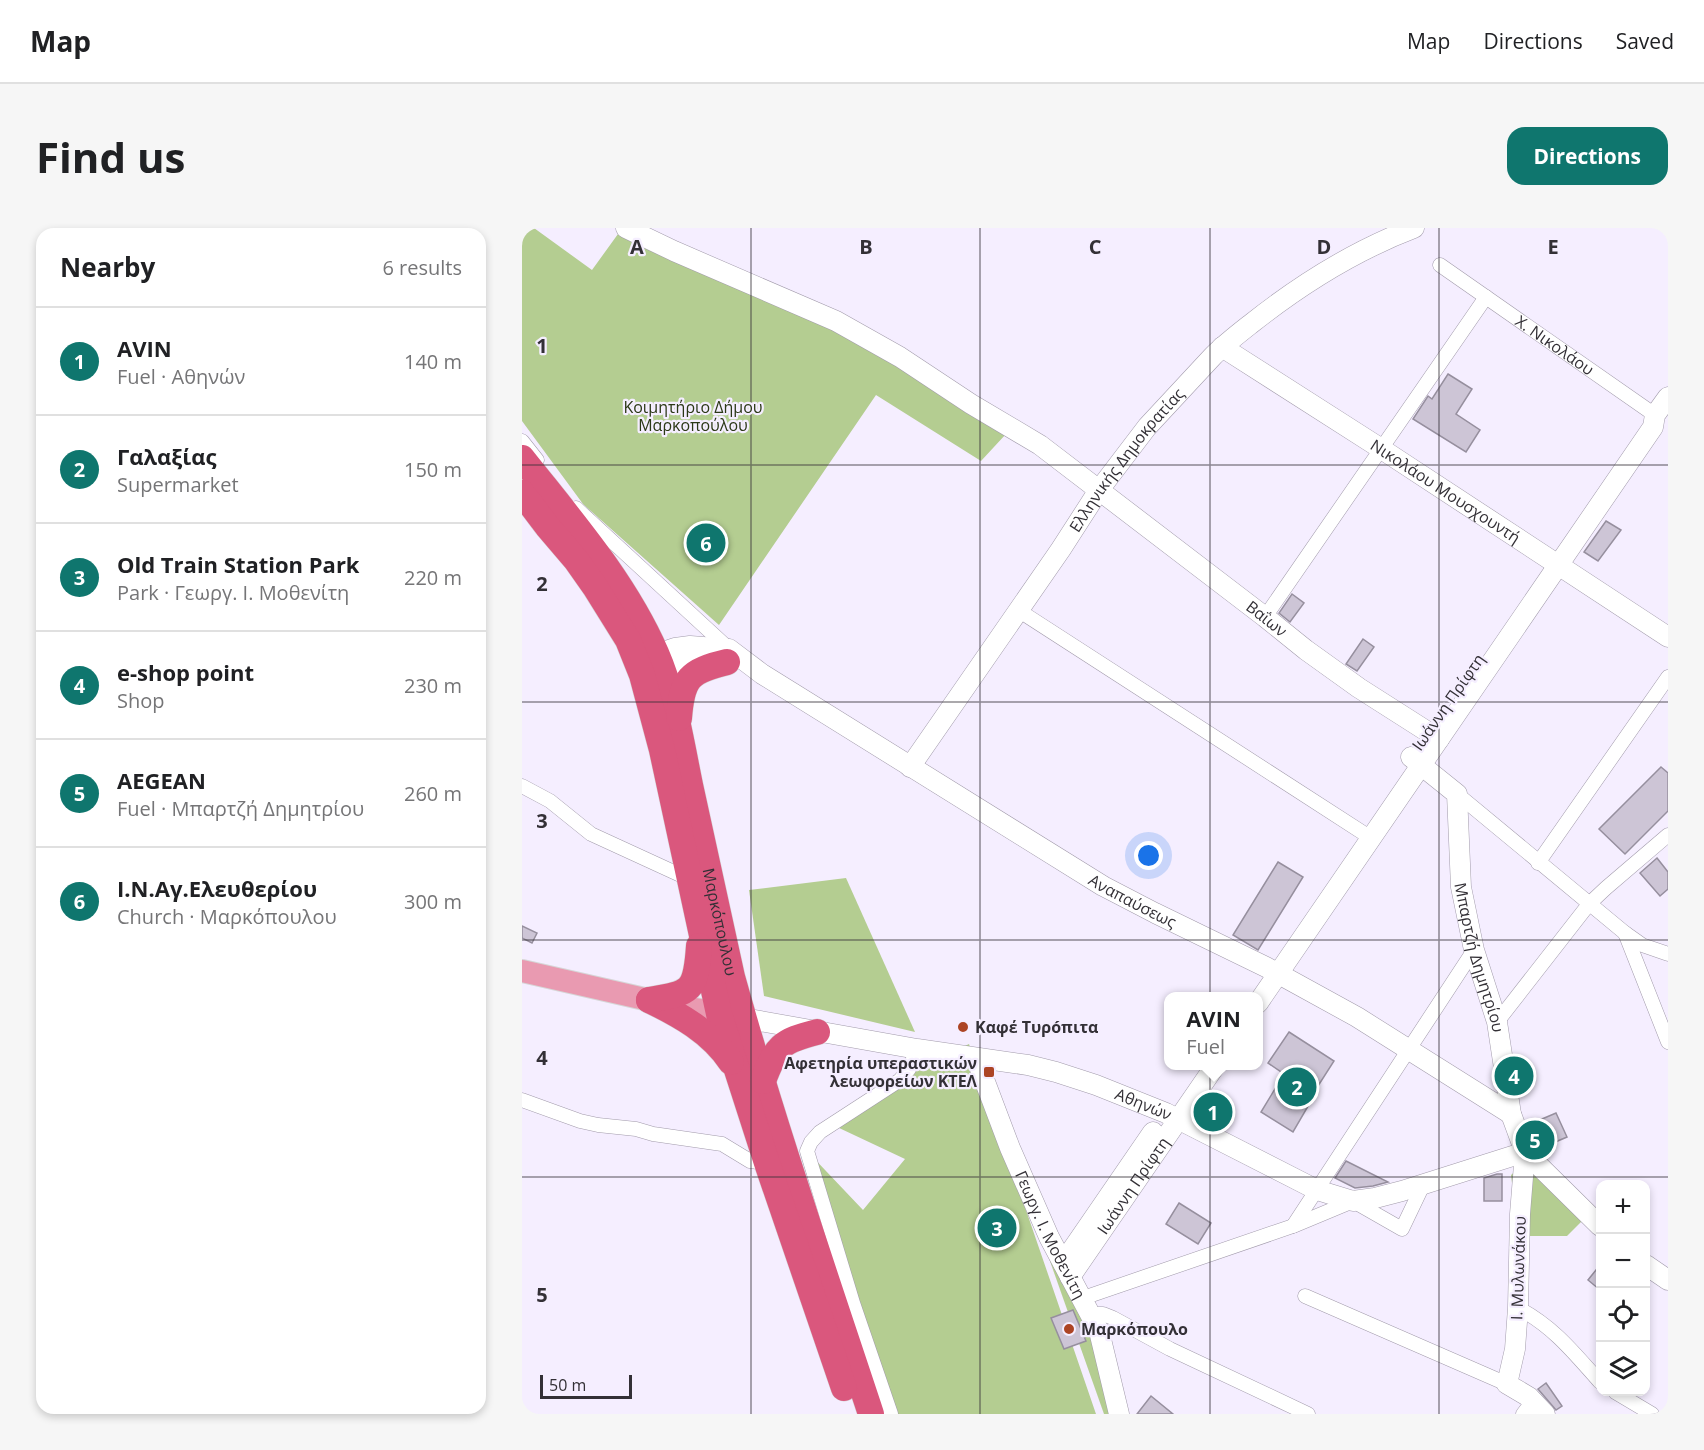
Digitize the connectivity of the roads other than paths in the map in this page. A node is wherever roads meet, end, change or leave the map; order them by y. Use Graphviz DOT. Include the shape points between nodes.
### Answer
graph roads {
  1 [pos="626,228"];
  2 [pos="1414,228"];
  3 [pos="1440,266"];
  4 [pos="1486,297"];
  5 [pos="1222,347"];
  6 [pos="1668,397"];
  7 [pos="1662,419"];
  8 [pos="522,441"];
  9 [pos="1380,448"];
  10 [pos="522,458"];
  11 [pos="1099,490"];
  12 [pos="522,493"];
  13 [pos="1553,562"];
  14 [pos="1018,610"];
  15 [pos="1265,617"];
  16 [pos="1668,638"];
  17 [pos="728,655"];
  18 [pos="649,665"];
  19 [pos="1668,677"];
  20 [pos="1433,736"];
  21 [pos="682,745"];
  22 [pos="1416,761"];
  23 [pos="910,767"];
  24 [pos="522,786"];
  25 [pos="1457,794"];
  26 [pos="1366,835"];
  27 [pos="1668,835"];
  28 [pos="1538,863"];
  29 [pos="689,879"];
  30 [pos="1589,904"];
  31 [pos="700,930"];
  32 [pos="1625,933"];
  33 [pos="1474,950"];
  34 [pos="1668,954"];
  35 [pos="1272,970"];
  36 [pos="522,971"];
  37 [pos="1250,992"];
  38 [pos="1263,992"];
  39 [pos="649,1000"];
  40 [pos="731,1016"];
  41 [pos="1497,1022"];
  42 [pos="817,1032"];
  43 [pos="1668,1042"];
  44 [pos="917,1049"];
  45 [pos="1409,1050"];
  46 [pos="975,1058"];
  47 [pos="1196,1070"];
  48 [pos="1211,1070"];
  49 [pos="751,1078"];
  50 [pos="522,1100"];
  51 [pos="1510,1114"];
  52 [pos="1172,1116"];
  53 [pos="1525,1152"];
  54 [pos="766,1163"];
  55 [pos="1424,1183"];
  56 [pos="1317,1190"];
  57 [pos="1353,1201"];
  58 [pos="1596,1222"];
  59 [pos="1293,1226"];
  60 [pos="1650,1268"];
  61 [pos="1067,1270"];
  62 [pos="1668,1280"];
  63 [pos="1305,1296"];
  64 [pos="1087,1306"];
  65 [pos="1518,1308"];
  66 [pos="1596,1377"];
  67 [pos="1507,1384"];
  68 [pos="1622,1396"];
  69 [pos="1534,1410"];
  70 [pos="853,1414"];
  71 [pos="871,1414"];
  72 [pos="891,1414"];
  73 [pos="1119,1414"];
  74 [pos="1308,1414"];
  75 [pos="1652,1414"];
  1 -- 11 [label="main road, Βαΐων" via="836,321 1040,445"];
  2 -- 5 [label="main road, Ελληνικής Δημοκρατίας" via="1332,269 1275,305"];
  3 -- 4 [label="street, Χ. Νικολάου"];
  4 -- 7 [label="street, Χ. Νικολάου"];
  4 -- 9 [label="street"];
  5 -- 9 [label="main road, Νικολάου Μουσχουντή"];
  5 -- 11 [label="main road, Ελληνικής Δημοκρατίας" via="1147,427"];
  6 -- 7 [label="main road, Ιωάννη Πρίφτη"];
  7 -- 13 [label="main road, Ιωάννη Πρίφτη" via="1642,420"];
  8 -- 17 [label="street" via="591,523"];
  9 -- 13 [label="main road, Νικολάου Μουσχουντή"];
  9 -- 15 [label="street"];
  10 -- 18 [label="highway, Μαρκόπουλου" via="611,574 645,631"];
  11 -- 14 [label="main road, Ελληνικής Δημοκρατίας"];
  11 -- 15 [label="main road, Βαΐων"];
  12 -- 18 [label="highway, Μαρκόπουλου" via="576,560"];
  13 -- 16 [label="main road, Νικολάου Μουσχουντή"];
  13 -- 20 [label="main road, Ιωάννη Πρίφτη"];
  14 -- 23 [label="main road, Ελληνικής Δημοκρατίας"];
  14 -- 26 [label="street"];
  15 -- 20 [label="main road, Βαΐων" via="1359,688"];
  17 -- 18 [label="main road, Αναπαύσεως" via="690,646 675,648"];
  17 -- 21 [label="highway" via="689,679 679,717"];
  17 -- 23 [label="main road, Αναπαύσεως"];
  18 -- 21 [label="highway, Μαρκόπουλου" via="674,710"];
  18 -- 29 [label="highway, Μαρκόπουλου"];
  19 -- 28 [label="street"];
  20 -- 22 [label="main road, Ιωάννη Πρίφτη"];
  21 -- 40 [label="highway, Μαρκόπουλου" via="732,976"];
  22 -- 25 [label="main road"];
  22 -- 26 [label="main road, Ιωάννη Πρίφτη"];
  23 -- 35 [label="main road, Αναπαύσεως" via="1102,886"];
  24 -- 29 [label="street" via="550,801 591,834"];
  25 -- 28 [label="street"];
  25 -- 33 [label="main road, Μπαρτζή Δημητρίου" via="1461,886"];
  26 -- 35 [label="main road, Ιωάννη Πρίφτη"];
  26 -- 35 [label="main road, Ιωάννη Πρίφτη" via="1325,906"];
  27 -- 30 [label="street"];
  28 -- 30 [label="street"];
  29 -- 31 [label="highway, Μαρκόπουλου"];
  30 -- 32 [label="street"];
  30 -- 41 [label="street"];
  31 -- 39 [label="highway" via="697,967 686,992"];
  31 -- 40 [label="highway, Μαρκόπουλου"];
  32 -- 34 [label="street" via="1642,945"];
  32 -- 43 [label="street"];
  33 -- 41 [label="main road, Μπαρτζή Δημητρίου"];
  33 -- 45 [label="street"];
  35 -- 37 [label="main road, Ιωάννη Πρίφτη"];
  35 -- 38 [label="main road, Ιωάννη Πρίφτη"];
  35 -- 45 [label="main road, Αναπαύσεως"];
  36 -- 39 [label="main road"];
  39 -- 40 [label="main road"];
  39 -- 49 [label="highway" via="704,1032"];
  40 -- 42 [label="main road, Αθηνών"];
  40 -- 49 [label="highway, Μαρκόπουλου"];
  41 -- 51 [label="main road, Μπαρτζή Δημητρίου"];
  42 -- 44 [label="main road, Αθηνών"];
  42 -- 49 [label="highway" via="794,1038 779,1048"];
  44 -- 46 [label="main road, Αθηνών"];
  44 -- 72 [label="street" via="900,1080 820,1132 807,1151"];
  45 -- 51 [label="main road, Αναπαύσεως"];
  45 -- 56 [label="street"];
  46 -- 52 [label="main road, Αθηνών" via="1056,1072"];
  46 -- 61 [label="main road, Γεωργ. Ι. Μοθενίτη" via="1010,1148"];
  47 -- 52 [label="main road, Ιωάννη Πρίφτη"];
  48 -- 52 [label="main road, Ιωάννη Πρίφτη"];
  49 -- 54 [label="highway, Μαρκόπουλου"];
  49 -- 71 [label="highway, Μαρκόπουλου"];
  50 -- 54 [label="street" via="598,1125 722,1144 750,1161"];
  51 -- 53 [label="main road, Μπαρτζή Δημητρίου"];
  52 -- 56 [label="main road, Αθηνών"];
  52 -- 61 [label="main road, Ιωάννη Πρίφτη"];
  53 -- 55 [label="main road, Αθηνών"];
  53 -- 58 [label="main road"];
  53 -- 65 [label="main road, Ι. Μυλωνάκου"];
  54 -- 70 [label="highway, Μαρκόπουλου"];
  55 -- 57 [label="main road, Αθηνών" via="1390,1195"];
  55 -- 57 [label="street" via="1402,1229"];
  56 -- 57 [label="main road, Αθηνών"];
  56 -- 59 [label="street"];
  57 -- 59 [label="street"];
  59 -- 64 [label="street"];
  60 -- 62 [label="main road"];
  61 -- 64 [label="main road, Γεωργ. Ι. Μοθενίτη"];
  63 -- 67 [label="street"];
  64 -- 73 [label="main road, Γεωργ. Ι. Μοθενίτη" via="1099,1331"];
  64 -- 74 [label="street"];
  65 -- 66 [label="street" via="1538,1318"];
  65 -- 67 [label="main road, Ι. Μυλωνάκου"];
  67 -- 69 [label="main road" via="1519,1390"];
  68 -- 75 [label="street"];
}
